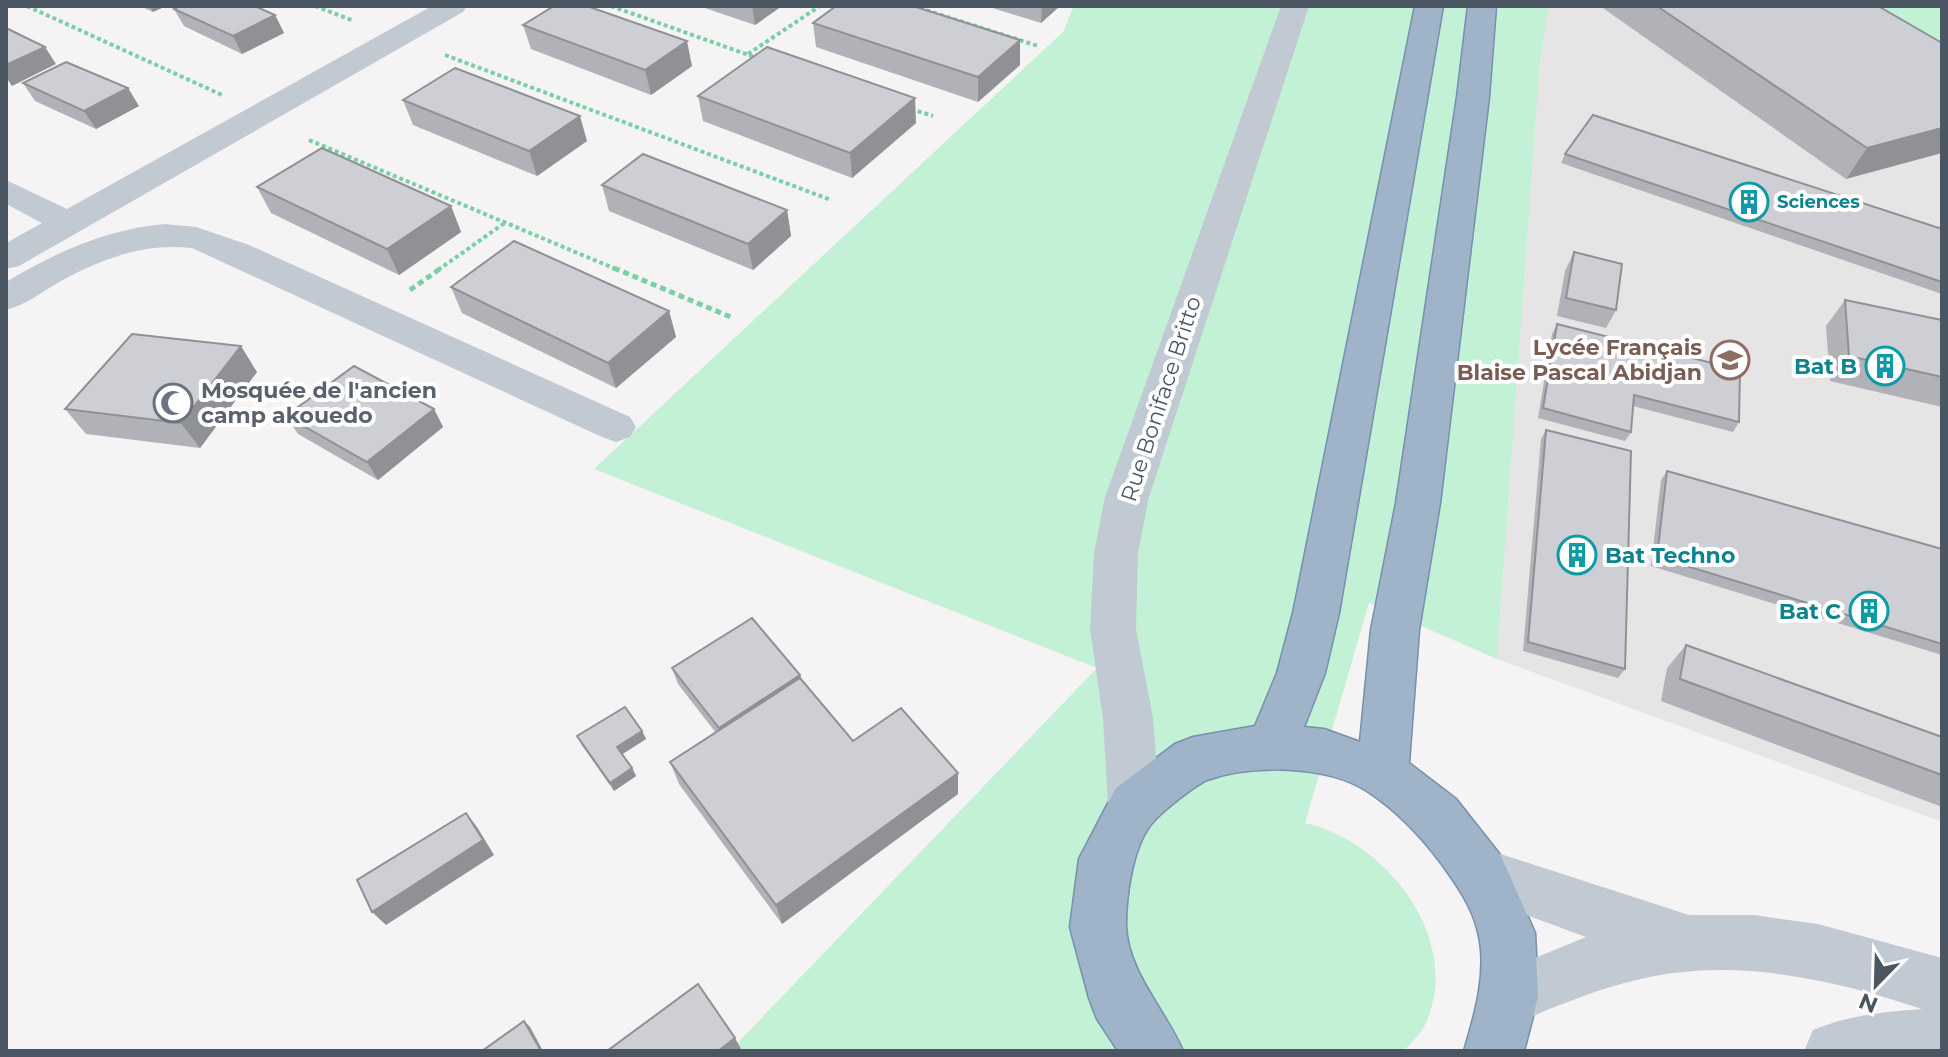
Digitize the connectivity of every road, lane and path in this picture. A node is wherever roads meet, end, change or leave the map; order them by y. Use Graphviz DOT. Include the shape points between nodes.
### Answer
graph roads {
  1 [pos="27,6"];
  2 [pos="315,6"];
  3 [pos="453,6"];
  4 [pos="611,6"];
  5 [pos="820,6"];
  6 [pos="913,6"];
  7 [pos="1295,6"];
  8 [pos="1429,6"];
  9 [pos="1482,6"];
  10 [pos="1497,6"];
  11 [pos="356,22"];
  12 [pos="1038,46"];
  13 [pos="747,54"];
  14 [pos="445,55"];
  15 [pos="761,59"];
  16 [pos="227,97"];
  17 [pos="1473,97"];
  18 [pos="904,107"];
  19 [pos="933,116"];
  20 [pos="309,140"];
  21 [pos="6,190"];
  22 [pos="831,200"];
  23 [pos="507,222"];
  24 [pos="68,223"];
  25 [pos="6,258"];
  26 [pos="6,298"];
  27 [pos="374,315"];
  28 [pos="733,318"];
  29 [pos="616,427"];
  30 [pos="1272,746"];
  31 [pos="1383,773"];
  32 [pos="1134,805"];
  33 [pos="1482,874"];
  34 [pos="1690,943"];
  35 [pos="1942,987"];
  36 [pos="1509,997"];
  37 [pos="1942,1037"];
  38 [pos="1153,1051"];
  39 [pos="1494,1051"];
  40 [pos="1834,1051"];
  1 -- 16 [label="path"];
  2 -- 11 [label="path"];
  3 -- 24 [label="street"];
  4 -- 13 [label="path"];
  5 -- 13 [label="path"];
  6 -- 12 [label="path"];
  7 -- 32 [label="street, Rue Boniface Britto" via="1127,497 1116,553 1113,629 1128,718"];
  8 -- 30 [label="highway" via="1316,613 1301,673"];
  9 -- 17 [label="highway"];
  10 -- 17 [label="highway"];
  13 -- 15 [label="path"];
  14 -- 22 [label="path"];
  17 -- 31 [label="highway" via="1418,503 1395,630"];
  18 -- 19 [label="path"];
  20 -- 23 [label="path"];
  21 -- 24 [label="street"];
  23 -- 27 [label="path"];
  23 -- 28 [label="path"];
  24 -- 25 [label="street"];
  26 -- 27 [label="street" via="89,253 158,234 193,237 236,253"];
  27 -- 29 [label="street"];
  30 -- 31 [label="highway" via="1324,752"];
  30 -- 32 [label="highway" via="1193,760"];
  31 -- 33 [label="highway" via="1437,816"];
  32 -- 38 [label="highway" via="1106,859 1098,927 1118,998"];
  33 -- 34 [label="street"];
  33 -- 36 [label="highway" via="1507,933"];
  34 -- 35 [label="street" via="1760,945 1881,966"];
  34 -- 36 [label="street" via="1602,962"];
  36 -- 39 [label="highway"];
  37 -- 40 [label="street" via="1864,1043"];
}
